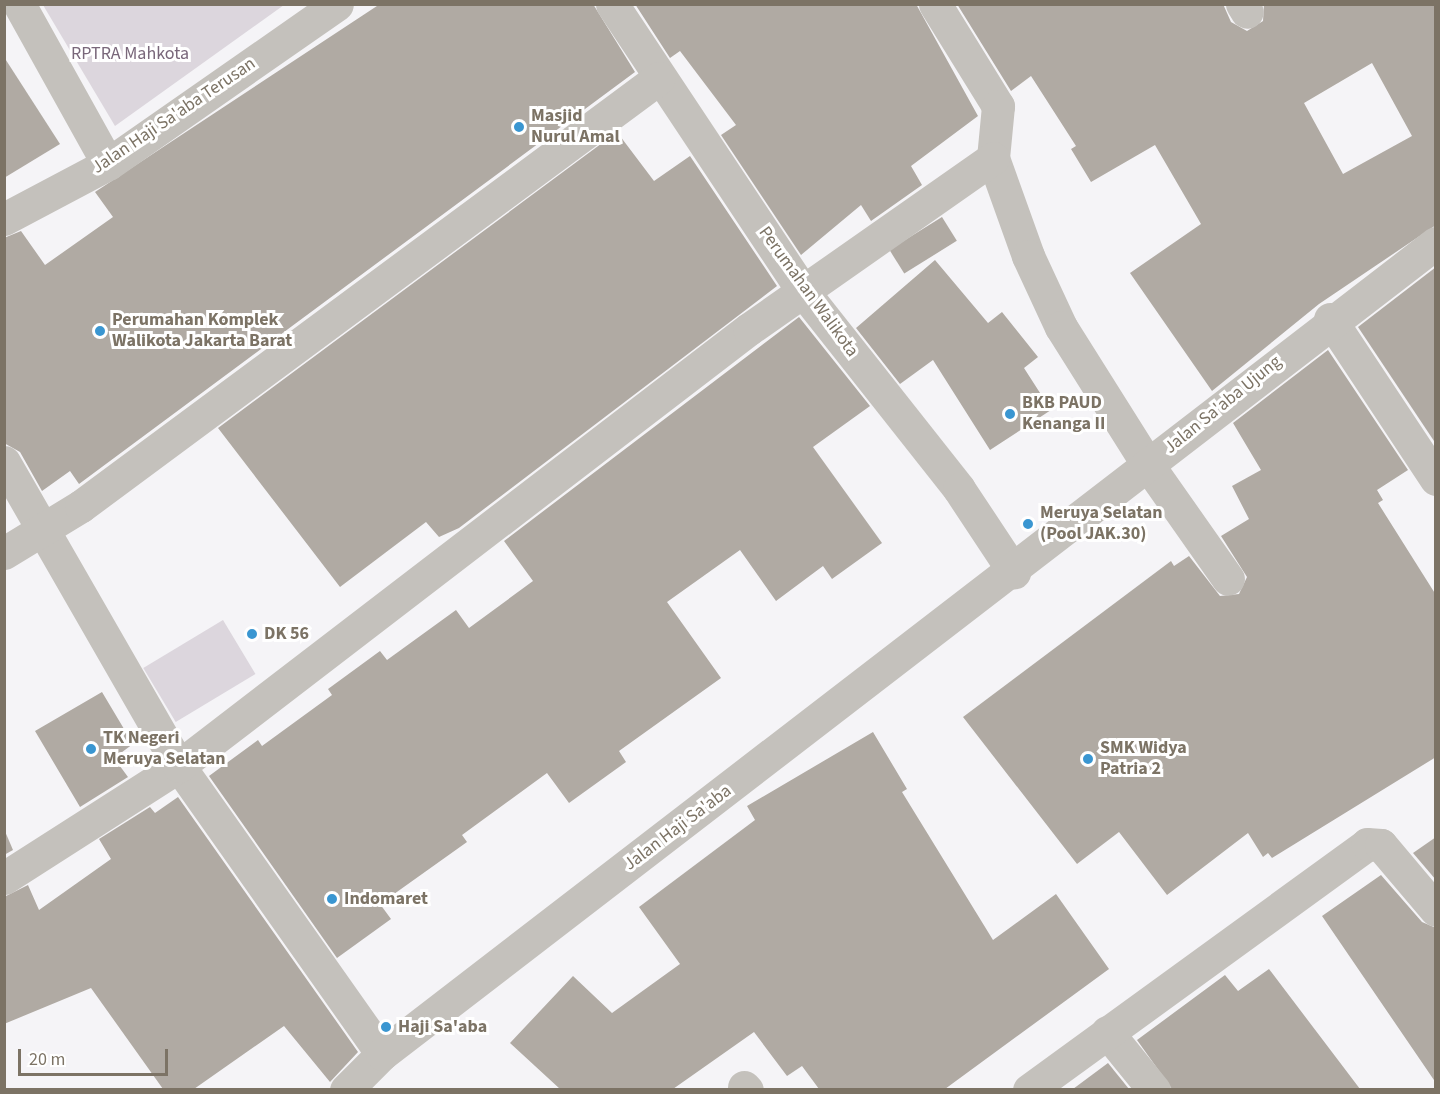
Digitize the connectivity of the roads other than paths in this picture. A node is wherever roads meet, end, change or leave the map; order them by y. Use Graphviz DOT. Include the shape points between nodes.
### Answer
graph roads {
  1 [pos="19,4"];
  2 [pos="337,4"];
  3 [pos="612,4"];
  4 [pos="935,4"];
  5 [pos="659,78"];
  6 [pos="993,158"];
  7 [pos="108,164"];
  8 [pos="4,219"];
  9 [pos="1436,243"];
  10 [pos="802,290"];
  11 [pos="1330,319"];
  12 [pos="4,462"];
  13 [pos="1148,465"];
  14 [pos="1436,479"];
  15 [pos="48,530"];
  16 [pos="4,553"];
  17 [pos="1014,572"];
  18 [pos="1228,579"];
  19 [pos="179,766"];
  20 [pos="4,878"];
  21 [pos="1436,910"];
  22 [pos="1107,1032"];
  23 [pos="382,1054"];
  24 [pos="346,1089"];
  25 [pos="1029,1089"];
  26 [pos="1154,1089"];
  1 -- 7 [label="street"];
  2 -- 7 [label="street, Jalan Haji Sa'aba Terusan"];
  3 -- 5 [label="street, Perumahan Walikota"];
  4 -- 6 [label="street" via="998,106"];
  5 -- 10 [label="street, Perumahan Walikota"];
  5 -- 15 [label="street"];
  6 -- 10 [label="street"];
  6 -- 13 [label="street" via="1028,256 1061,327"];
  7 -- 8 [label="street, Jalan Haji Sa'aba Terusan"];
  9 -- 11 [label="street, Jalan Sa'aba Ujung"];
  10 -- 17 [label="street, Perumahan Walikota" via="959,489"];
  10 -- 19 [label="street"];
  11 -- 13 [label="street, Jalan Sa'aba Ujung"];
  11 -- 14 [label="street"];
  12 -- 15 [label="street"];
  13 -- 17 [label="street, Jalan Sa'aba Ujung"];
  13 -- 18 [label="street"];
  15 -- 16 [label="street"];
  15 -- 19 [label="street"];
  17 -- 23 [label="street, Jalan Haji Sa'aba"];
  19 -- 20 [label="street"];
  19 -- 23 [label="street"];
  21 -- 22 [label="street" via="1381,845 1367,844"];
  22 -- 25 [label="street"];
  22 -- 26 [label="street"];
  23 -- 24 [label="street, Jalan Haji Sa'aba"];
}
